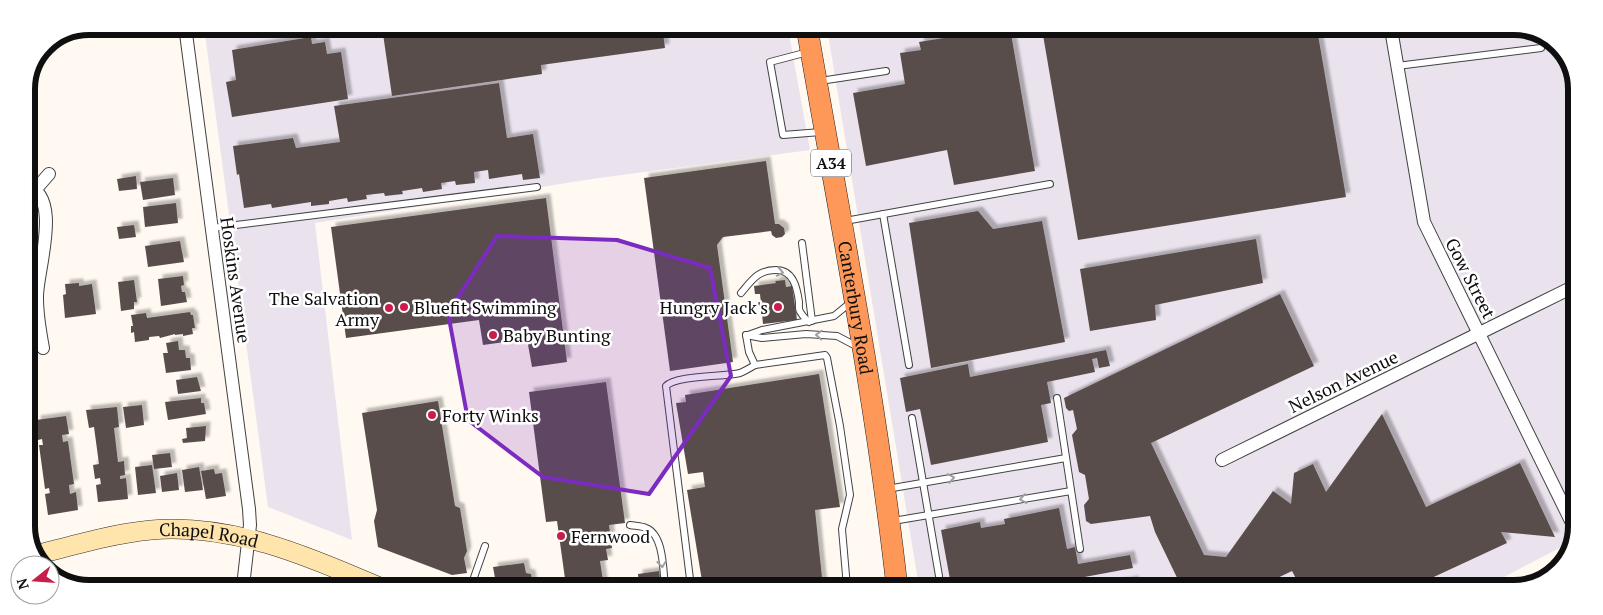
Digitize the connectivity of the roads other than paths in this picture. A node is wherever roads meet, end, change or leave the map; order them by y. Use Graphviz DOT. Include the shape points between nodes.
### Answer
graph roads {
  1 [pos="186,35"];
  2 [pos="808,35"];
  3 [pos="1392,35"];
  4 [pos="1541,48"];
  5 [pos="811,51"];
  6 [pos="1397,66"];
  7 [pos="886,71"];
  8 [pos="816,82"];
  9 [pos="825,132"];
  10 [pos="49,174"];
  11 [pos="1050,184"];
  12 [pos="35,185"];
  13 [pos="537,187"];
  14 [pos="35,192"];
  15 [pos="883,214"];
  16 [pos="841,222"];
  17 [pos="212,228"];
  18 [pos="802,243"];
  19 [pos="1568,290"];
  20 [pos="741,292"];
  21 [pos="855,299"];
  22 [pos="811,321"];
  23 [pos="1479,334"];
  24 [pos="746,335"];
  25 [pos="43,348"];
  26 [pos="864,350"];
  27 [pos="755,365"];
  28 [pos="909,365"];
  29 [pos="1057,398"];
  30 [pos="912,418"];
  31 [pos="1066,458"];
  32 [pos="1222,460"];
  33 [pos="923,482"];
  34 [pos="886,490"];
  35 [pos="1071,491"];
  36 [pos="1568,513"];
  37 [pos="928,515"];
  38 [pos="890,522"];
  39 [pos="630,525"];
  40 [pos="248,539"];
  41 [pos="485,546"];
  42 [pos="1080,549"];
  43 [pos="42,553"];
  44 [pos="939,576"];
  45 [pos="244,580"];
  46 [pos="362,580"];
  47 [pos="473,580"];
  48 [pos="664,580"];
  49 [pos="690,580"];
  50 [pos="846,580"];
  51 [pos="896,580"];
  1 -- 17 [label="street, Hoskins Avenue"];
  2 -- 5 [label="highway, Canterbury Road / A34"];
  3 -- 6 [label="street, Gow Street"];
  4 -- 6 [label="lane"];
  5 -- 8 [label="highway, Canterbury Road / A34"];
  5 -- 9 [label="lane" via="770,62 783,134"];
  6 -- 23 [label="street, Gow Street" via="1424,222"];
  7 -- 8 [label="lane"];
  8 -- 9 [label="highway, Canterbury Road / A34"];
  9 -- 16 [label="highway, Canterbury Road / A34"];
  10 -- 12 [label="street"];
  11 -- 15 [label="lane"];
  13 -- 17 [label="lane"];
  14 -- 25 [label="street" via="43,205 46,235 37,298"];
  15 -- 16 [label="lane"];
  15 -- 28 [label="lane"];
  16 -- 21 [label="highway, Canterbury Road / A34"];
  17 -- 40 [label="street, Hoskins Avenue" via="250,517"];
  18 -- 22 [label="lane"];
  19 -- 23 [label="street, Nelson Avenue"];
  20 -- 22 [label="lane, one-way" via="755,275 768,270 789,273 797,291 801,315"];
  21 -- 22 [label="lane" via="834,316"];
  21 -- 26 [label="highway, Canterbury Road / A34"];
  22 -- 24 [label="lane"];
  23 -- 32 [label="street, Nelson Avenue"];
  23 -- 36 [label="street, Gow Street"];
  26 -- 24 [label="lane, one-way" via="837,336 806,334 762,338"];
  24 -- 27 [label="lane"];
  26 -- 34 [label="highway, Canterbury Road / A34"];
  27 -- 49 [label="lane" via="741,372 679,380 666,386"];
  27 -- 50 [label="lane" via="825,355 827,358 850,495 842,529"];
  29 -- 31 [label="lane"];
  30 -- 33 [label="lane"];
  33 -- 31 [label="lane, one-way"];
  31 -- 35 [label="lane"];
  33 -- 34 [label="lane"];
  33 -- 37 [label="lane"];
  34 -- 38 [label="highway, Canterbury Road / A34"];
  35 -- 37 [label="lane, one-way"];
  35 -- 42 [label="lane"];
  37 -- 38 [label="lane"];
  37 -- 44 [label="lane"];
  38 -- 51 [label="highway, Canterbury Road / A34"];
  39 -- 48 [label="lane, one-way" via="655,533 660,543"];
  40 -- 43 [label="main road, Chapel Road" via="200,530 152,530"];
  40 -- 45 [label="street, Hoskins Avenue"];
  40 -- 46 [label="main road, Chapel Road"];
  41 -- 47 [label="lane"];
}
